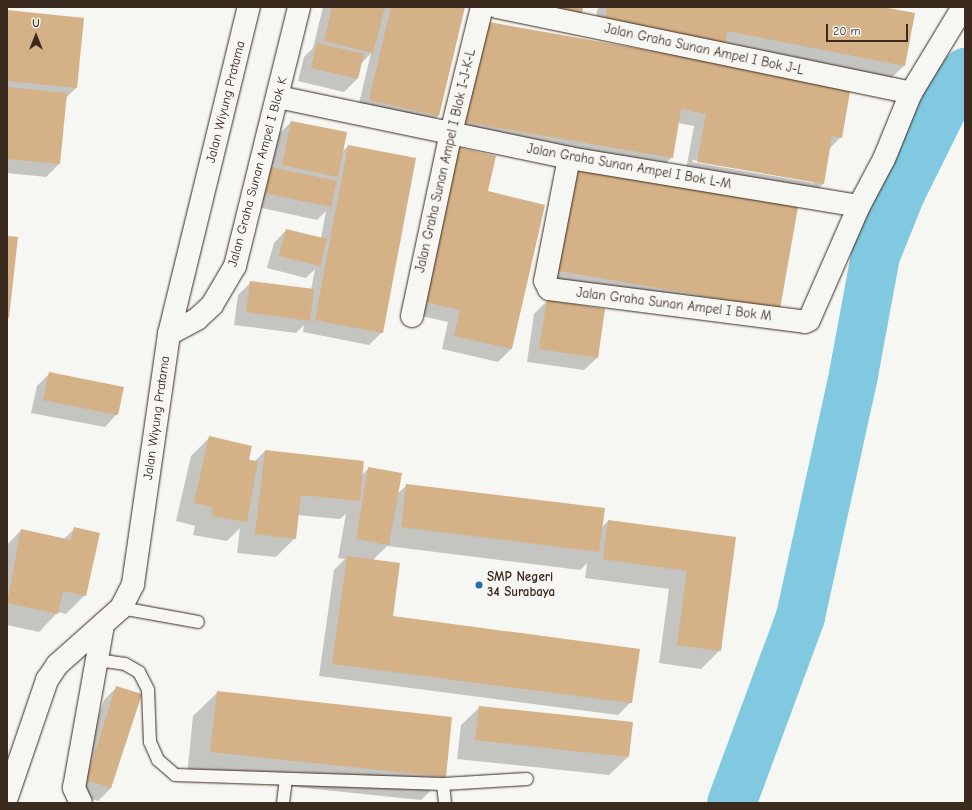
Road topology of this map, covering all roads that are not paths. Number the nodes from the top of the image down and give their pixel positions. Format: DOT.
graph roads {
  1 [pos="249,7"];
  2 [pos="299,7"];
  3 [pos="482,7"];
  4 [pos="497,7"];
  5 [pos="963,7"];
  6 [pos="912,93"];
  7 [pos="278,97"];
  8 [pos="451,132"];
  9 [pos="570,158"];
  10 [pos="859,206"];
  11 [pos="412,316"];
  12 [pos="169,334"];
  13 [pos="122,608"];
  14 [pos="198,622"];
  15 [pos="103,625"];
  16 [pos="97,660"];
  17 [pos="286,779"];
  18 [pos="527,779"];
  19 [pos="444,784"];
  20 [pos="7,796"];
  21 [pos="80,803"];
  22 [pos="283,803"];
  23 [pos="445,803"];
  1 -- 12 [label="street, Jalan Wiyung Pratama"];
  2 -- 7 [label="street, Jalan Graha Sunan Ampel I Blok K"];
  3 -- 8 [label="street, Jalan Graha Sunan Ampel I Blok I-J-K-L"];
  4 -- 6 [label="street, Jalan Graha Sunan Ampel I Bok J-L"];
  5 -- 6 [label="street"];
  6 -- 10 [label="street"];
  7 -- 8 [label="street, Jalan Graha Sunan Ampel I Bok L-M"];
  7 -- 12 [label="street, Jalan Graha Sunan Ampel I Blok K"];
  8 -- 9 [label="street, Jalan Graha Sunan Ampel I Bok L-M"];
  8 -- 11 [label="street, Jalan Graha Sunan Ampel I Blok I-J-K-L"];
  9 -- 10 [label="street, Jalan Graha Sunan Ampel I Bok L-M"];
  9 -- 10 [label="street, Jalan Graha Sunan Ampel I Bok M"];
  12 -- 13 [label="street, Jalan Wiyung Pratama"];
  13 -- 14 [label="lane"];
  13 -- 15 [label="street, Jalan Wiyung Pratama"];
  15 -- 16 [label="street"];
  15 -- 20 [label="street, Jalan Wiyung Pratama"];
  16 -- 17 [label="lane"];
  16 -- 21 [label="street"];
  17 -- 19 [label="lane"];
  17 -- 22 [label="lane"];
  18 -- 19 [label="lane"];
  19 -- 23 [label="lane"];
}
